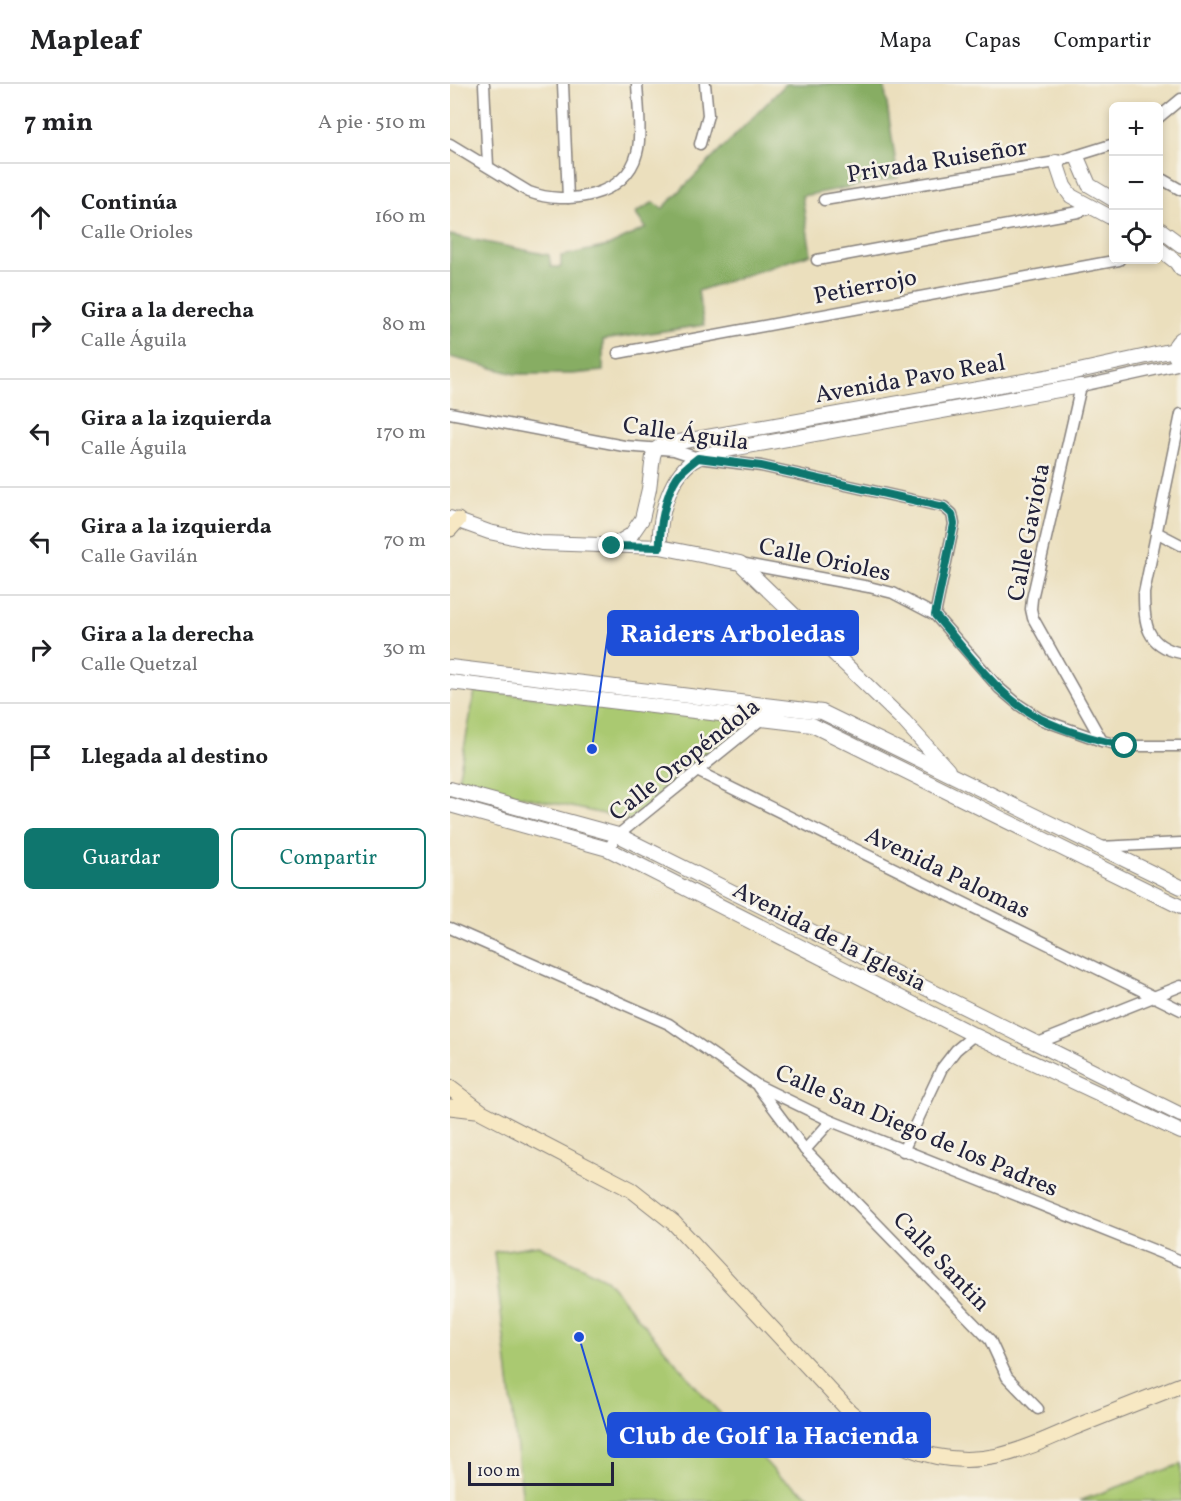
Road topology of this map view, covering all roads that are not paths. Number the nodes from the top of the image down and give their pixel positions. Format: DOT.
graph roads {
  1 [pos="484,84"];
  2 [pos="563,84"];
  3 [pos="637,84"];
  4 [pos="705,84"];
  5 [pos="1179,106"];
  6 [pos="1163,115"];
  7 [pos="450,144"];
  8 [pos="700,144"];
  9 [pos="1109,148"];
  10 [pos="1077,157"];
  11 [pos="1056,162"];
  12 [pos="488,166"];
  13 [pos="1163,180"];
  14 [pos="1181,190"];
  15 [pos="568,198"];
  16 [pos="1109,198"];
  17 [pos="824,200"];
  18 [pos="1093,207"];
  19 [pos="1109,217"];
  20 [pos="1163,232"];
  21 [pos="1181,245"];
  22 [pos="1163,252"];
  23 [pos="817,260"];
  24 [pos="1109,262"];
  25 [pos="1181,269"];
  26 [pos="618,353"];
  27 [pos="1179,354"];
  28 [pos="1081,386"];
  29 [pos="450,413"];
  30 [pos="1181,414"];
  31 [pos="655,450"];
  32 [pos="698,458"];
  33 [pos="453,522"];
  34 [pos="1156,532"];
  35 [pos="1181,545"];
  36 [pos="612,546"];
  37 [pos="660,547"];
  38 [pos="740,563"];
  39 [pos="935,615"];
  40 [pos="1181,652"];
  41 [pos="450,667"];
  42 [pos="450,681"];
  43 [pos="789,708"];
  44 [pos="819,712"];
  45 [pos="763,718"];
  46 [pos="904,721"];
  47 [pos="809,724"];
  48 [pos="1102,741"];
  49 [pos="889,745"];
  50 [pos="1181,746"];
  51 [pos="697,771"];
  52 [pos="951,774"];
  53 [pos="450,789"];
  54 [pos="943,790"];
  55 [pos="450,805"];
  56 [pos="618,835"];
  57 [pos="1181,843"];
  58 [pos="1100,847"];
  59 [pos="608,849"];
  60 [pos="646,850"];
  61 [pos="631,861"];
  62 [pos="1181,887"];
  63 [pos="1181,907"];
  64 [pos="450,928"];
  65 [pos="1181,986"];
  66 [pos="1153,996"];
  67 [pos="1181,1010"];
  68 [pos="974,1035"];
  69 [pos="1038,1043"];
  70 [pos="757,1085"];
  71 [pos="450,1088"];
  72 [pos="450,1107"];
  73 [pos="482,1112"];
  74 [pos="1181,1115"];
  75 [pos="831,1121"];
  76 [pos="1181,1132"];
  77 [pos="805,1150"];
  78 [pos="903,1151"];
  79 [pos="1181,1261"];
  80 [pos="1181,1385"];
  81 [pos="1038,1409"];
  1 -- 12 [label="street"];
  2 -- 15 [label="street"];
  3 -- 15 [label="street"];
  4 -- 8 [label="street"];
  5 -- 6 [label="street"];
  7 -- 12 [label="street"];
  9 -- 10 [label="street, Privada Ruiseñor"];
  10 -- 11 [label="street, Privada Ruiseñor"];
  10 -- 16 [label="street"];
  11 -- 17 [label="street, Privada Ruiseñor"];
  11 -- 18 [label="street"];
  12 -- 15 [label="street"];
  13 -- 14 [label="street"];
  18 -- 19 [label="street"];
  18 -- 23 [label="street"];
  20 -- 21 [label="street"];
  22 -- 25 [label="street"];
  24 -- 26 [label="street, Petierrojo"];
  27 -- 28 [label="street, Avenida Pavo Real"];
  27 -- 31 [label="street, Avenida Pavo Real"];
  28 -- 32 [label="street, Avenida Pavo Real"];
  28 -- 48 [label="street, Calle Gaviota"];
  29 -- 31 [label="street, Calle Águila"];
  30 -- 34 [label="street"];
  31 -- 32 [label="street, Calle Águila"];
  31 -- 36 [label="street"];
  32 -- 37 [label="street"];
  32 -- 39 [label="street, Calle Águila"];
  33 -- 36 [label="street"];
  34 -- 35 [label="street"];
  34 -- 40 [label="street"];
  36 -- 37 [label="street"];
  37 -- 38 [label="street"];
  38 -- 39 [label="street, Calle Orioles"];
  38 -- 46 [label="street"];
  39 -- 48 [label="street, Calle Orioles"];
  41 -- 43 [label="street"];
  42 -- 45 [label="street"];
  43 -- 44 [label="street"];
  43 -- 45 [label="street, Calle Oropéndola"];
  44 -- 47 [label="street"];
  44 -- 49 [label="street"];
  45 -- 47 [label="street"];
  45 -- 51 [label="street, Calle Oropéndola"];
  46 -- 49 [label="street"];
  46 -- 52 [label="street"];
  47 -- 54 [label="street"];
  48 -- 50 [label="street, Calle Orioles"];
  49 -- 52 [label="street"];
  51 -- 56 [label="street, Calle Oropéndola"];
  51 -- 66 [label="street, Avenida Palomas"];
  52 -- 54 [label="street"];
  52 -- 58 [label="street"];
  53 -- 56 [label="street, Avenida de la Iglesia"];
  54 -- 63 [label="street"];
  55 -- 59 [label="street, Avenida de la Iglesia"];
  56 -- 59 [label="street, Calle Oropéndola"];
  56 -- 60 [label="street, Avenida de la Iglesia"];
  57 -- 58 [label="street"];
  58 -- 62 [label="street"];
  59 -- 61 [label="street, Avenida de la Iglesia"];
  60 -- 61 [label="street"];
  60 -- 69 [label="street, Avenida de la Iglesia"];
  61 -- 68 [label="street, Avenida de la Iglesia"];
  64 -- 70 [label="street, Calle San Diego de los Padres"];
  65 -- 66 [label="street"];
  66 -- 67 [label="street, Avenida Palomas"];
  66 -- 69 [label="street"];
  68 -- 76 [label="street, Avenida de la Iglesia"];
  68 -- 78 [label="street"];
  69 -- 74 [label="street, Avenida de la Iglesia"];
  70 -- 75 [label="street, Calle San Diego de los Padres"];
  70 -- 77 [label="street, Calle Santin"];
  71 -- 73 [label="main road"];
  72 -- 73 [label="main road"];
  73 -- 80 [label="main road"];
  75 -- 77 [label="street"];
  75 -- 78 [label="street, Calle San Diego de los Padres"];
  77 -- 81 [label="street, Calle Santin"];
  78 -- 79 [label="street, Calle San Diego de los Padres"];
}
